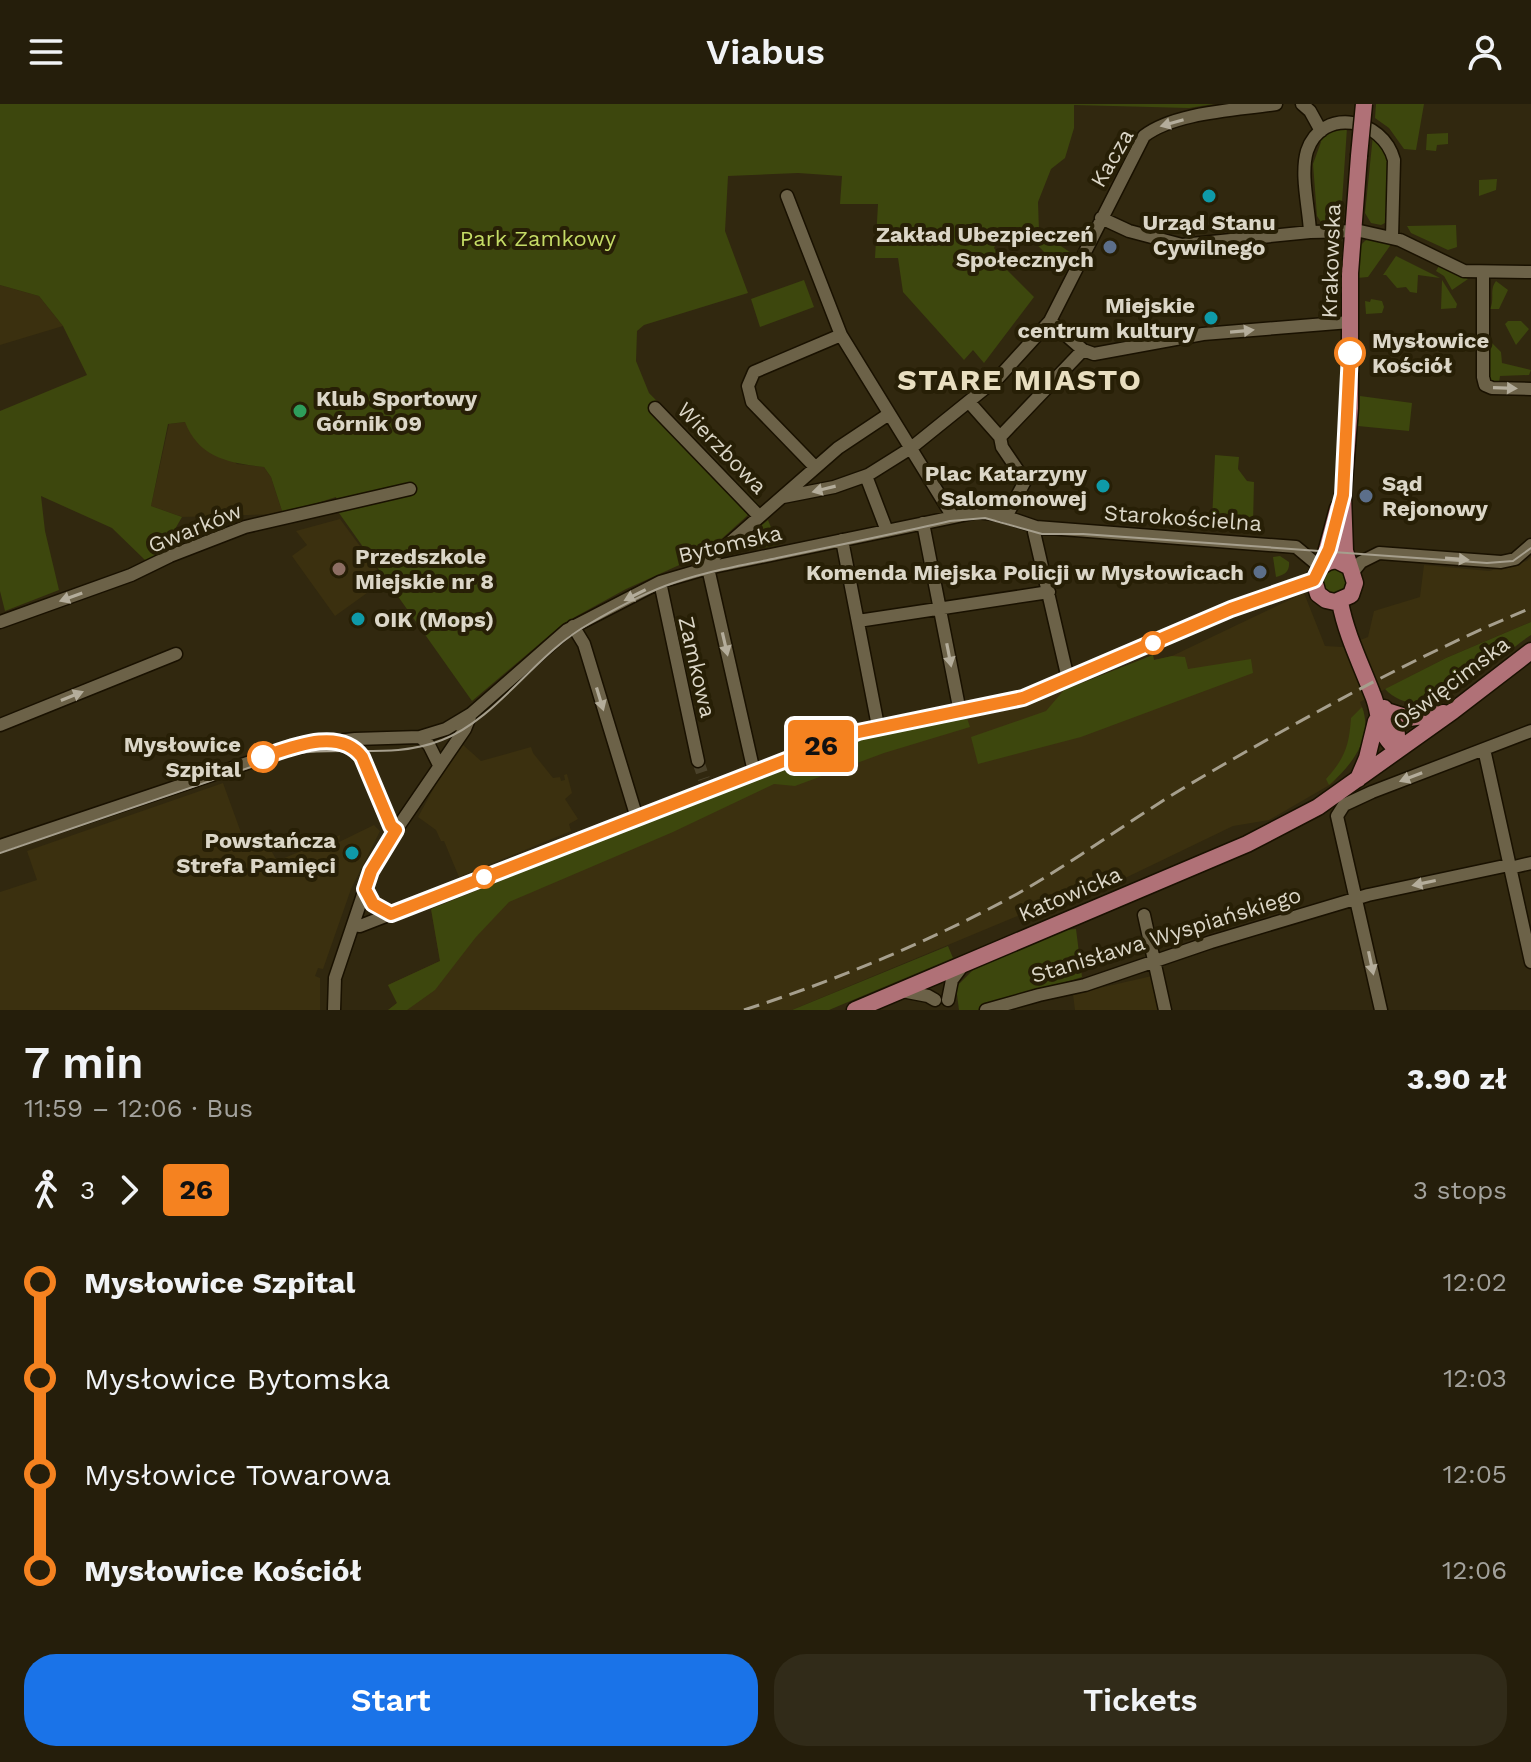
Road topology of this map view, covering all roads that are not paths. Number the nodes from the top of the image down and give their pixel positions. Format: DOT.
graph roads {
  1 [pos="1276,104"];
  2 [pos="1302,104"];
  3 [pos="1364,104"];
  4 [pos="1321,131"];
  5 [pos="787,196"];
  6 [pos="1101,218"];
  7 [pos="1353,231"];
  8 [pos="1310,232"];
  9 [pos="1392,237"];
  10 [pos="1483,272"];
  11 [pos="1531,272"];
  12 [pos="1050,321"];
  13 [pos="1350,322"];
  14 [pos="841,335"];
  15 [pos="1083,350"];
  16 [pos="1531,389"];
  17 [pos="969,402"];
  18 [pos="655,408"];
  19 [pos="889,414"];
  20 [pos="1000,437"];
  21 [pos="911,448"];
  22 [pos="815,467"];
  23 [pos="866,476"];
  24 [pos="410,489"];
  25 [pos="1343,495"];
  26 [pos="783,497"];
  27 [pos="759,516"];
  28 [pos="953,517"];
  29 [pos="1006,517"];
  30 [pos="923,523"];
  31 [pos="1036,527"];
  32 [pos="887,531"];
  33 [pos="842,540"];
  34 [pos="1531,545"];
  35 [pos="708,568"];
  36 [pos="1352,569"];
  37 [pos="1319,570"];
  38 [pos="660,582"];
  39 [pos="1049,592"];
  40 [pos="1340,602"];
  41 [pos="940,610"];
  42 [pos="858,621"];
  43 [pos="0,622"];
  44 [pos="573,626"];
  45 [pos="1531,651"];
  46 [pos="176,654"];
  47 [pos="1068,679"];
  48 [pos="1453,711"];
  49 [pos="960,712"];
  50 [pos="471,714"];
  51 [pos="1382,715"];
  52 [pos="0,725"];
  53 [pos="878,726"];
  54 [pos="1531,731"];
  55 [pos="373,737"];
  56 [pos="420,737"];
  57 [pos="344,741"];
  58 [pos="1484,749"];
  59 [pos="1397,750"];
  60 [pos="362,757"];
  61 [pos="698,761"];
  62 [pos="439,765"];
  63 [pos="754,772"];
  64 [pos="1357,780"];
  65 [pos="1337,816"];
  66 [pos="1302,817"];
  67 [pos="637,818"];
  68 [pos="396,830"];
  69 [pos="0,846"];
  70 [pos="1531,863"];
  71 [pos="1509,865"];
  72 [pos="365,889"];
  73 [pos="1357,899"];
  74 [pos="391,914"];
  75 [pos="1144,915"];
  76 [pos="353,925"];
  77 [pos="1155,961"];
  78 [pos="1531,962"];
  79 [pos="964,964"];
  80 [pos="936,976"];
  81 [pos="902,991"];
  82 [pos="943,1005"];
  83 [pos="986,1009"];
  84 [pos="334,1010"];
  85 [pos="855,1010"];
  86 [pos="1165,1010"];
  87 [pos="1381,1010"];
  1 -- 6 [label="street, Kacza, one-way"];
  2 -- 4 [label="street"];
  3 -- 7 [label="main road, Krakowska, bridge"];
  4 -- 8 [label="street"];
  4 -- 9 [label="street"];
  5 -- 14 [label="street"];
  6 -- 8 [label="street"];
  6 -- 12 [label="street, Kacza"];
  7 -- 8 [label="street"];
  7 -- 9 [label="street"];
  7 -- 13 [label="main road, Krakowska"];
  9 -- 10 [label="street"];
  10 -- 11 [label="street"];
  10 -- 16 [label="street, one-way"];
  12 -- 15 [label="street"];
  12 -- 17 [label="street, Kacza"];
  15 -- 13 [label="street, one-way"];
  13 -- 25 [label="main road, Krakowska"];
  14 -- 19 [label="street"];
  14 -- 22 [label="street"];
  15 -- 20 [label="street"];
  17 -- 20 [label="street"];
  17 -- 21 [label="street, Kacza"];
  18 -- 27 [label="street, Wierzbowa"];
  19 -- 21 [label="street"];
  19 -- 22 [label="street"];
  20 -- 29 [label="street"];
  21 -- 23 [label="street, Kacza"];
  21 -- 28 [label="street"];
  22 -- 26 [label="street"];
  23 -- 26 [label="street, Kacza, one-way"];
  23 -- 32 [label="street"];
  24 -- 43 [label="street, Gwarków, one-way"];
  25 -- 36 [label="main road, Krakowska"];
  25 -- 37 [label="main road, Krakowska"];
  26 -- 27 [label="street"];
  27 -- 35 [label="street"];
  28 -- 29 [label="street, Bytomska"];
  28 -- 30 [label="street, Bytomska"];
  29 -- 31 [label="street, Bytomska"];
  30 -- 32 [label="street, Bytomska"];
  30 -- 41 [label="street"];
  31 -- 37 [label="street, Starokościelna"];
  31 -- 39 [label="street"];
  32 -- 33 [label="street, Bytomska"];
  33 -- 35 [label="street, Bytomska"];
  33 -- 42 [label="street"];
  36 -- 34 [label="street, one-way"];
  35 -- 38 [label="street, Bytomska"];
  35 -- 63 [label="street, one-way"];
  36 -- 37 [label="main road"];
  36 -- 40 [label="main road"];
  37 -- 40 [label="main road"];
  37 -- 47 [label="street"];
  38 -- 44 [label="street, Bytomska, one-way"];
  38 -- 61 [label="street, Zamkowa"];
  39 -- 41 [label="street"];
  39 -- 47 [label="street"];
  40 -- 51 [label="main road"];
  41 -- 42 [label="street"];
  41 -- 49 [label="street, one-way"];
  42 -- 53 [label="street"];
  44 -- 50 [label="street, Bytomska"];
  44 -- 67 [label="street, one-way"];
  45 -- 48 [label="main road, Oświęcimska"];
  52 -- 46 [label="street, one-way"];
  47 -- 49 [label="street"];
  48 -- 51 [label="main road"];
  48 -- 59 [label="main road, Oświęcimska"];
  49 -- 53 [label="street"];
  50 -- 56 [label="street, Bytomska"];
  50 -- 62 [label="street, Bytomska"];
  51 -- 59 [label="main road"];
  51 -- 64 [label="main road"];
  53 -- 63 [label="street"];
  54 -- 58 [label="street"];
  55 -- 56 [label="street"];
  55 -- 57 [label="street"];
  55 -- 60 [label="street"];
  56 -- 62 [label="street"];
  57 -- 60 [label="street"];
  57 -- 69 [label="street"];
  58 -- 65 [label="street, one-way"];
  58 -- 71 [label="street"];
  59 -- 64 [label="main road, Katowicka"];
  60 -- 68 [label="street"];
  62 -- 68 [label="street, Bytomska"];
  63 -- 67 [label="street"];
  64 -- 66 [label="main road, Katowicka"];
  65 -- 66 [label="street, Katowicka"];
  65 -- 73 [label="street"];
  66 -- 79 [label="main road, Katowicka"];
  67 -- 74 [label="street"];
  68 -- 72 [label="street, Bytomska"];
  70 -- 71 [label="street, Stanisława Wyspiańskiego"];
  71 -- 73 [label="street, Stanisława Wyspiańskiego, one-way"];
  71 -- 78 [label="street"];
  72 -- 74 [label="street"];
  72 -- 76 [label="street, Bytomska"];
  73 -- 77 [label="street, Stanisława Wyspiańskiego"];
  73 -- 87 [label="street, one-way"];
  74 -- 76 [label="street"];
  75 -- 77 [label="street"];
  76 -- 84 [label="street, Bytomska"];
  77 -- 83 [label="street, Stanisława Wyspiańskiego"];
  77 -- 86 [label="street"];
  79 -- 80 [label="main road, Katowicka"];
  79 -- 82 [label="street"];
  80 -- 81 [label="main road, Katowicka"];
  80 -- 82 [label="street"];
  81 -- 82 [label="street"];
  81 -- 85 [label="main road, Katowicka"];
}
